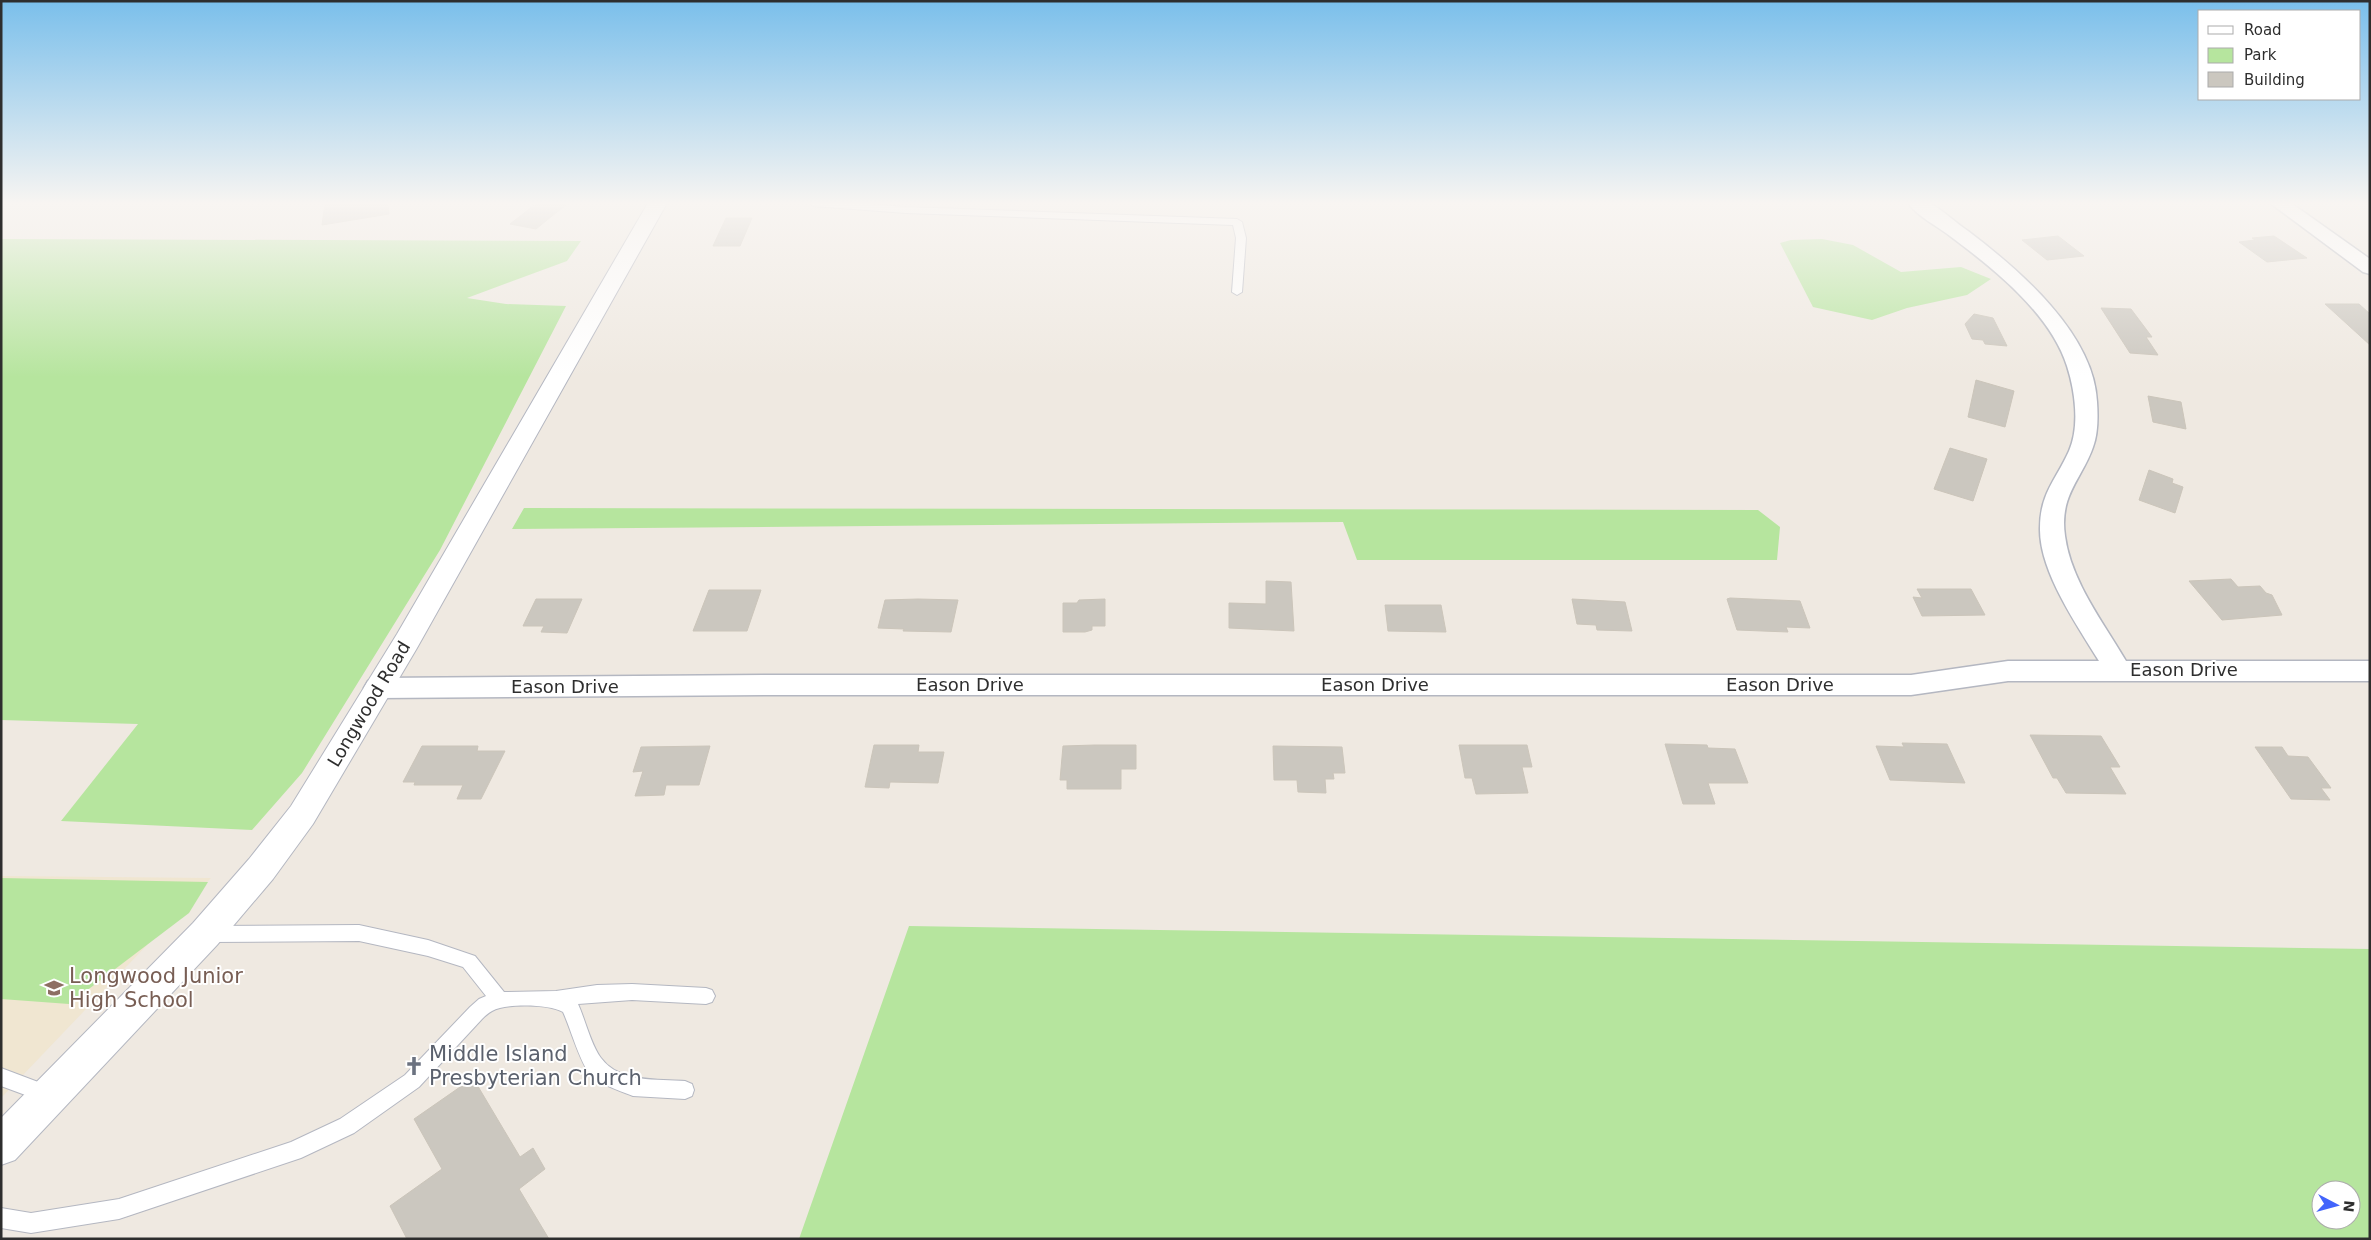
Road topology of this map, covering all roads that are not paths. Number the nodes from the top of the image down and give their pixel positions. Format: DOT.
graph roads {
  1 [pos="625,261"];
  2 [pos="1239,261"];
  3 [pos="1995,261"];
  4 [pos="1237,292"];
  5 [pos="2118,670"];
  6 [pos="2370,671"];
  7 [pos="378,688"];
  8 [pos="205,934"];
  9 [pos="706,996"];
  10 [pos="556,999"];
  11 [pos="500,1000"];
  12 [pos="1,1077"];
  13 [pos="684,1090"];
  14 [pos="50,1095"];
  15 [pos="1,1146"];
  16 [pos="1,1218"];
  1 -- 7 [label="main road, Longwood Road"];
  2 -- 4 [label="lane"];
  3 -- 5 [label="street"];
  5 -- 6 [label="street, Eason Drive"];
  5 -- 7 [label="street, Eason Drive"];
  7 -- 8 [label="main road, Longwood Road"];
  8 -- 11 [label="lane"];
  8 -- 14 [label="main road, Longwood Road"];
  9 -- 10 [label="lane"];
  10 -- 11 [label="lane"];
  10 -- 13 [label="lane"];
  11 -- 16 [label="lane"];
  12 -- 14 [label="lane"];
  14 -- 15 [label="main road, Longwood Road"];
}
